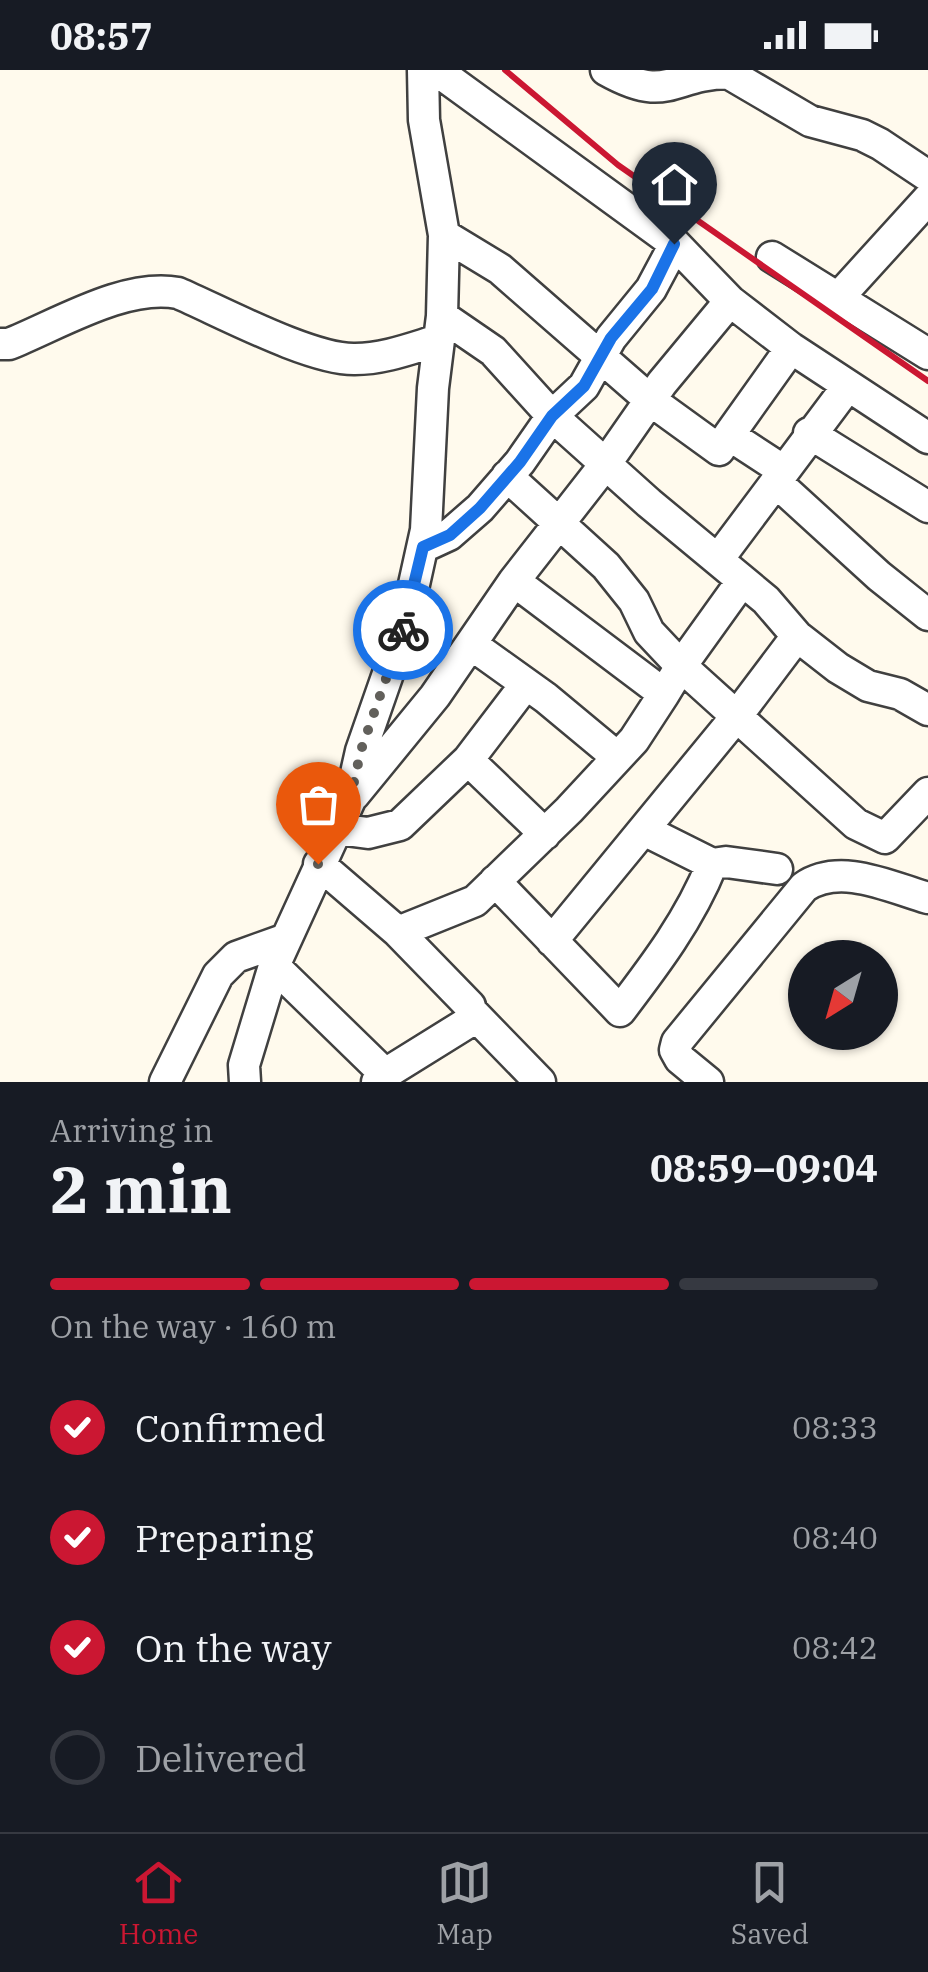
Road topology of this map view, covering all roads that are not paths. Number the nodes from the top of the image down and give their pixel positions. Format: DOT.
graph roads {
  1 [pos="423,70"];
  2 [pos="436,70"];
  3 [pos="606,70"];
  4 [pos="730,71"];
  5 [pos="928,176"];
  6 [pos="928,199"];
  7 [pos="444,236"];
  8 [pos="674,244"];
  9 [pos="772,256"];
  10 [pos="838,298"];
  11 [pos="730,301"];
  12 [pos="928,319"];
  13 [pos="441,328"];
  14 [pos="0,344"];
  15 [pos="915,346"];
  16 [pos="791,348"];
  17 [pos="600,354"];
  18 [pos="846,386"];
  19 [pos="650,400"];
  20 [pos="552,416"];
  21 [pos="809,433"];
  22 [pos="729,435"];
  23 [pos="928,438"];
  24 [pos="607,462"];
  25 [pos="508,476"];
  26 [pos="780,476"];
  27 [pos="928,507"];
  28 [pos="558,521"];
  29 [pos="423,547"];
  30 [pos="718,558"];
  31 [pos="514,582"];
  32 [pos="742,582"];
  33 [pos="928,615"];
  34 [pos="797,636"];
  35 [pos="472,645"];
  36 [pos="680,666"];
  37 [pos="526,684"];
  38 [pos="664,694"];
  39 [pos="928,710"];
  40 [pos="736,716"];
  41 [pos="617,756"];
  42 [pos="468,760"];
  43 [pos="928,793"];
  44 [pos="344,814"];
  45 [pos="644,830"];
  46 [pos="545,834"];
  47 [pos="318,864"];
  48 [pos="712,864"];
  49 [pos="776,870"];
  50 [pos="495,881"];
  51 [pos="928,898"];
  52 [pos="398,932"];
  53 [pos="552,941"];
  54 [pos="280,952"];
  55 [pos="473,1013"];
  56 [pos="381,1078"];
  57 [pos="165,1082"];
  58 [pos="245,1082"];
  59 [pos="540,1082"];
  60 [pos="708,1082"];
  1 -- 7 [label="street"];
  2 -- 8 [label="street"];
  3 -- 4 [label="street"];
  4 -- 5 [label="street"];
  6 -- 10 [label="street"];
  7 -- 13 [label="street"];
  7 -- 17 [label="street"];
  8 -- 11 [label="street"];
  8 -- 17 [label="street"];
  9 -- 10 [label="street"];
  10 -- 15 [label="street"];
  11 -- 16 [label="street"];
  11 -- 19 [label="street"];
  12 -- 15 [label="street"];
  13 -- 14 [label="street"];
  13 -- 20 [label="street"];
  13 -- 29 [label="street"];
  16 -- 18 [label="street"];
  16 -- 22 [label="street"];
  17 -- 19 [label="street"];
  17 -- 20 [label="street"];
  18 -- 21 [label="street"];
  18 -- 23 [label="street"];
  19 -- 22 [label="street"];
  19 -- 24 [label="street"];
  20 -- 24 [label="street"];
  20 -- 25 [label="street"];
  21 -- 26 [label="street"];
  21 -- 27 [label="street"];
  22 -- 26 [label="street"];
  24 -- 28 [label="street"];
  24 -- 30 [label="street"];
  25 -- 28 [label="street"];
  25 -- 29 [label="street"];
  26 -- 30 [label="street"];
  26 -- 33 [label="street"];
  28 -- 31 [label="street"];
  28 -- 36 [label="street"];
  29 -- 44 [label="street"];
  30 -- 32 [label="street"];
  31 -- 35 [label="street"];
  31 -- 38 [label="street"];
  32 -- 34 [label="street"];
  32 -- 36 [label="street"];
  34 -- 39 [label="street"];
  34 -- 40 [label="street"];
  35 -- 37 [label="street"];
  35 -- 44 [label="street"];
  36 -- 38 [label="street"];
  36 -- 40 [label="street"];
  37 -- 41 [label="street"];
  37 -- 42 [label="street"];
  38 -- 41 [label="street"];
  40 -- 43 [label="street"];
  40 -- 45 [label="street"];
  41 -- 46 [label="street"];
  42 -- 44 [label="street"];
  42 -- 46 [label="street"];
  44 -- 47 [label="street"];
  45 -- 48 [label="street"];
  45 -- 53 [label="street"];
  46 -- 50 [label="street"];
  47 -- 52 [label="street"];
  47 -- 54 [label="street"];
  48 -- 49 [label="street"];
  48 -- 53 [label="street"];
  50 -- 52 [label="street"];
  50 -- 53 [label="street"];
  51 -- 60 [label="street"];
  52 -- 55 [label="street"];
  54 -- 56 [label="street"];
  54 -- 57 [label="street"];
  54 -- 58 [label="street"];
  55 -- 56 [label="street"];
  55 -- 59 [label="street"];
}
